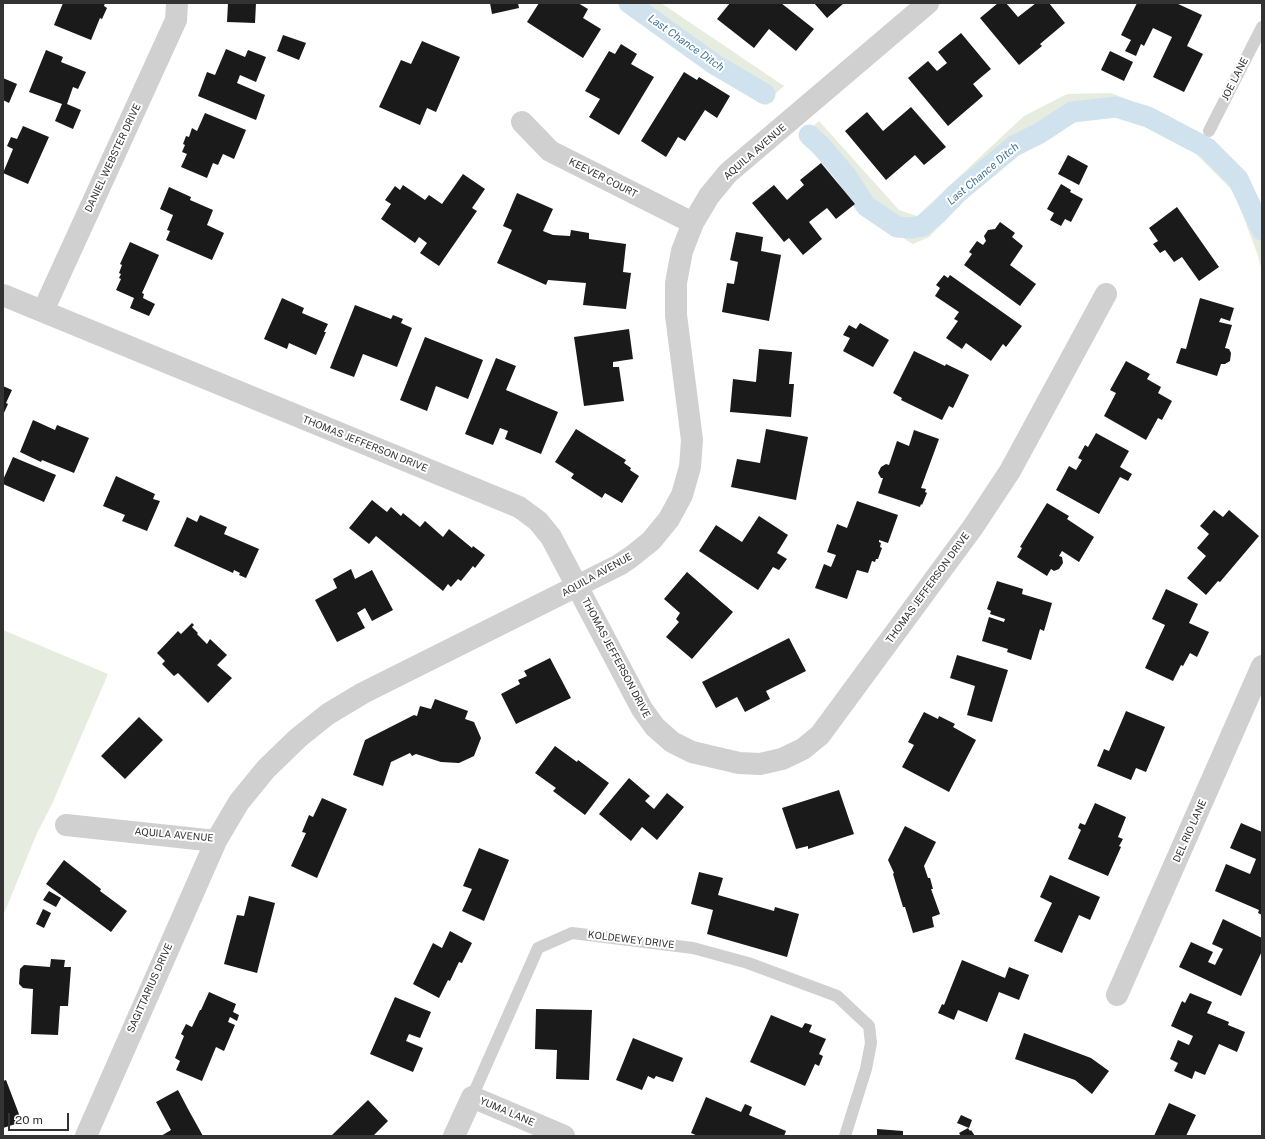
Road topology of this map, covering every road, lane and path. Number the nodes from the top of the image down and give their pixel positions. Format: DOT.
graph roads {
  1 [pos="177,3"];
  2 [pos="928,3"];
  3 [pos="1262,27"];
  4 [pos="522,122"];
  5 [pos="1209,131"];
  6 [pos="693,223"];
  7 [pos="1106,294"];
  8 [pos="3,295"];
  9 [pos="43,311"];
  10 [pos="577,586"];
  11 [pos="1262,666"];
  12 [pos="66,825"];
  13 [pos="216,841"];
  14 [pos="1117,995"];
  15 [pos="472,1097"];
  16 [pos="86,1136"];
  17 [pos="454,1136"];
  18 [pos="564,1136"];
  19 [pos="845,1136"];
  1 -- 9 [label="street, DANIEL WEBSTER DRIVE"];
  2 -- 6 [label="street, AQUILA AVENUE"];
  3 -- 5 [label="lane, JOE LANE"];
  4 -- 6 [label="street, KEEVER COURT"];
  6 -- 10 [label="street, AQUILA AVENUE"];
  7 -- 10 [label="street, THOMAS JEFFERSON DRIVE"];
  8 -- 9 [label="street, THOMAS JEFFERSON DRIVE"];
  9 -- 10 [label="street, THOMAS JEFFERSON DRIVE"];
  10 -- 13 [label="street, AQUILA AVENUE"];
  11 -- 14 [label="street, DEL RIO LANE"];
  12 -- 13 [label="street, AQUILA AVENUE"];
  13 -- 16 [label="street, SAGITTARIUS DRIVE"];
  15 -- 17 [label="street, KOLDEWEY DRIVE"];
  15 -- 18 [label="street, YUMA LANE"];
  15 -- 19 [label="lane, KOLDEWEY DRIVE"];
}
